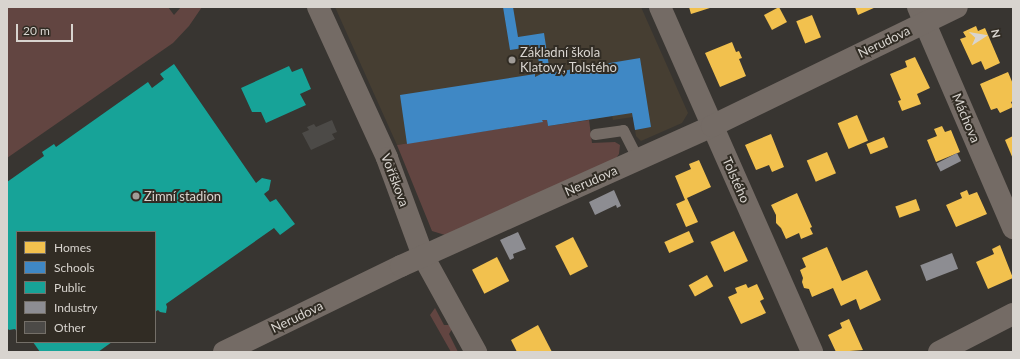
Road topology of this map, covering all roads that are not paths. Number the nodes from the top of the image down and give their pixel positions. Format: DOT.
graph roads {
  1 [pos="318,7"];
  2 [pos="660,7"];
  3 [pos="957,7"];
  4 [pos="922,15"];
  5 [pos="712,126"];
  6 [pos="595,134"];
  7 [pos="638,160"];
  8 [pos="1013,228"];
  9 [pos="423,256"];
  10 [pos="1013,314"];
  11 [pos="224,352"];
  12 [pos="476,352"];
  13 [pos="812,352"];
  14 [pos="939,352"];
  1 -- 9 [label="street, Voříškova"];
  2 -- 5 [label="street, Tolstého"];
  3 -- 4 [label="street, Nerudova"];
  4 -- 5 [label="street, Nerudova"];
  4 -- 8 [label="street, Máchova"];
  5 -- 7 [label="street, Nerudova"];
  5 -- 13 [label="street, Tolstého"];
  6 -- 7 [label="lane"];
  7 -- 9 [label="street, Nerudova"];
  9 -- 11 [label="street, Nerudova"];
  9 -- 12 [label="street, Voříškova"];
  10 -- 14 [label="street"];
}
